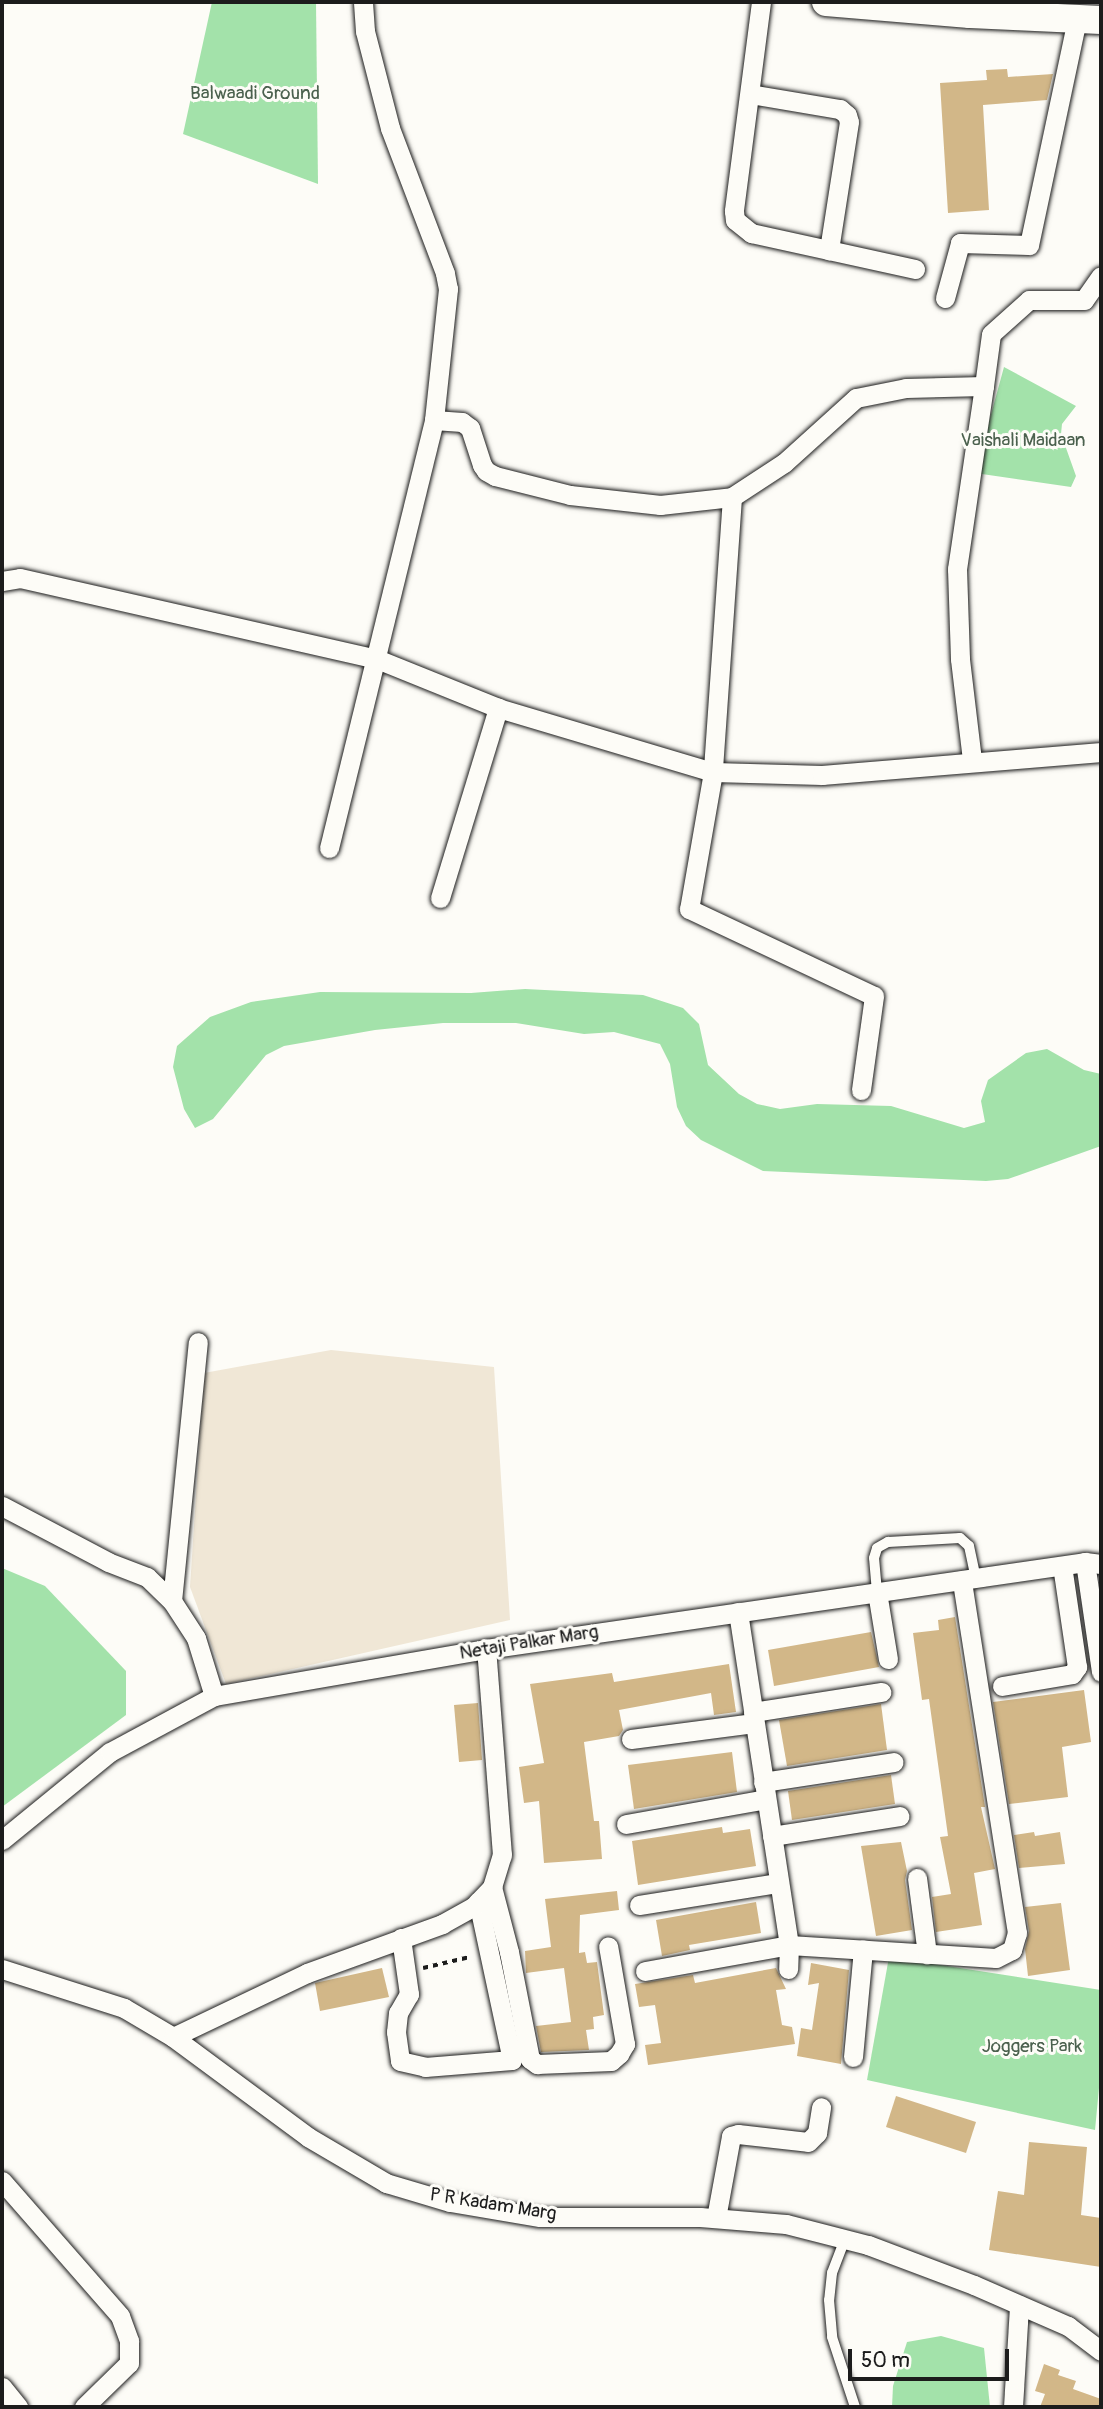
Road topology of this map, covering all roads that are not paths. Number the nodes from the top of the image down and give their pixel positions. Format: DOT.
graph roads {
  1 [pos="363,2"];
  2 [pos="761,2"];
  3 [pos="826,2"];
  4 [pos="860,3"];
  5 [pos="970,8"];
  6 [pos="1091,15"];
  7 [pos="750,93"];
  8 [pos="829,250"];
  9 [pos="915,268"];
  10 [pos="1101,276"];
  11 [pos="945,298"];
  12 [pos="984,386"];
  13 [pos="434,420"];
  14 [pos="732,497"];
  15 [pos="2,581"];
  16 [pos="377,659"];
  17 [pos="499,708"];
  18 [pos="1101,752"];
  19 [pos="972,760"];
  20 [pos="713,772"];
  21 [pos="329,848"];
  22 [pos="440,898"];
  23 [pos="861,1090"];
  24 [pos="198,1342"];
  25 [pos="2,1506"];
  26 [pos="1093,1563"];
  27 [pos="1062,1566"];
  28 [pos="969,1579"];
  29 [pos="877,1592"];
  30 [pos="172,1601"];
  31 [pos="738,1612"];
  32 [pos="486,1649"];
  33 [pos="888,1659"];
  34 [pos="1101,1672"];
  35 [pos="1002,1686"];
  36 [pos="881,1692"];
  37 [pos="214,1696"];
  38 [pos="753,1717"];
  39 [pos="631,1739"];
  40 [pos="893,1762"];
  41 [pos="765,1791"];
  42 [pos="899,1816"];
  43 [pos="626,1824"];
  44 [pos="772,1836"];
  45 [pos="2,1840"];
  46 [pos="917,1878"];
  47 [pos="778,1883"];
  48 [pos="492,1887"];
  49 [pos="478,1902"];
  50 [pos="639,1905"];
  51 [pos="401,1938"];
  52 [pos="789,1945"];
  53 [pos="608,1946"];
  54 [pos="863,1949"];
  55 [pos="927,1954"];
  56 [pos="2,1969"];
  57 [pos="788,1969"];
  58 [pos="645,1971"];
  59 [pos="173,2036"];
  60 [pos="853,2057"];
  61 [pos="821,2107"];
  62 [pos="2,2181"];
  63 [pos="716,2218"];
  64 [pos="845,2239"];
  65 [pos="1019,2305"];
  66 [pos="1101,2351"];
  67 [pos="2,2387"];
  68 [pos="18,2407"];
  69 [pos="84,2407"];
  70 [pos="855,2407"];
  71 [pos="1013,2407"];
  1 -- 13 [label="street"];
  2 -- 7 [label="street"];
  3 -- 4 [label="street"];
  4 -- 5 [label="street"];
  5 -- 6 [label="street"];
  6 -- 11 [label="street"];
  7 -- 8 [label="street"];
  7 -- 8 [label="street"];
  8 -- 9 [label="street"];
  10 -- 12 [label="street"];
  12 -- 14 [label="street"];
  12 -- 19 [label="street"];
  13 -- 14 [label="street"];
  13 -- 16 [label="street"];
  14 -- 20 [label="street"];
  15 -- 16 [label="street"];
  16 -- 17 [label="street"];
  16 -- 21 [label="street"];
  17 -- 20 [label="street"];
  17 -- 22 [label="street"];
  18 -- 19 [label="street"];
  19 -- 20 [label="street"];
  20 -- 23 [label="street"];
  24 -- 30 [label="street"];
  25 -- 30 [label="street"];
  26 -- 27 [label="street, Netaji Palkar Marg"];
  26 -- 34 [label="street"];
  27 -- 28 [label="street, Netaji Palkar Marg"];
  27 -- 35 [label="street"];
  28 -- 29 [label="street, Netaji Palkar Marg"];
  28 -- 29 [label="lane"];
  28 -- 55 [label="street"];
  29 -- 31 [label="street, Netaji Palkar Marg"];
  29 -- 33 [label="street"];
  30 -- 37 [label="street"];
  31 -- 32 [label="street, Netaji Palkar Marg"];
  31 -- 38 [label="street"];
  32 -- 37 [label="street, Netaji Palkar Marg"];
  32 -- 48 [label="street"];
  36 -- 38 [label="street"];
  37 -- 45 [label="street, Netaji Palkar Marg"];
  38 -- 39 [label="street"];
  38 -- 41 [label="street"];
  40 -- 41 [label="street"];
  41 -- 43 [label="street"];
  41 -- 44 [label="street"];
  42 -- 44 [label="street"];
  44 -- 47 [label="street"];
  46 -- 55 [label="street"];
  47 -- 50 [label="street"];
  47 -- 52 [label="street"];
  48 -- 49 [label="street"];
  48 -- 53 [label="street"];
  49 -- 51 [label="street"];
  49 -- 51 [label="street"];
  51 -- 59 [label="street"];
  52 -- 54 [label="street"];
  52 -- 57 [label="street"];
  52 -- 58 [label="street"];
  54 -- 55 [label="street"];
  54 -- 60 [label="street"];
  56 -- 59 [label="street, P R Kadam Marg"];
  59 -- 63 [label="street, P R Kadam Marg"];
  61 -- 63 [label="street"];
  62 -- 69 [label="street"];
  63 -- 64 [label="street, P R Kadam Marg"];
  64 -- 65 [label="street, P R Kadam Marg"];
  64 -- 70 [label="lane"];
  65 -- 66 [label="street, P R Kadam Marg"];
  65 -- 71 [label="street"];
  67 -- 68 [label="street"];
}
